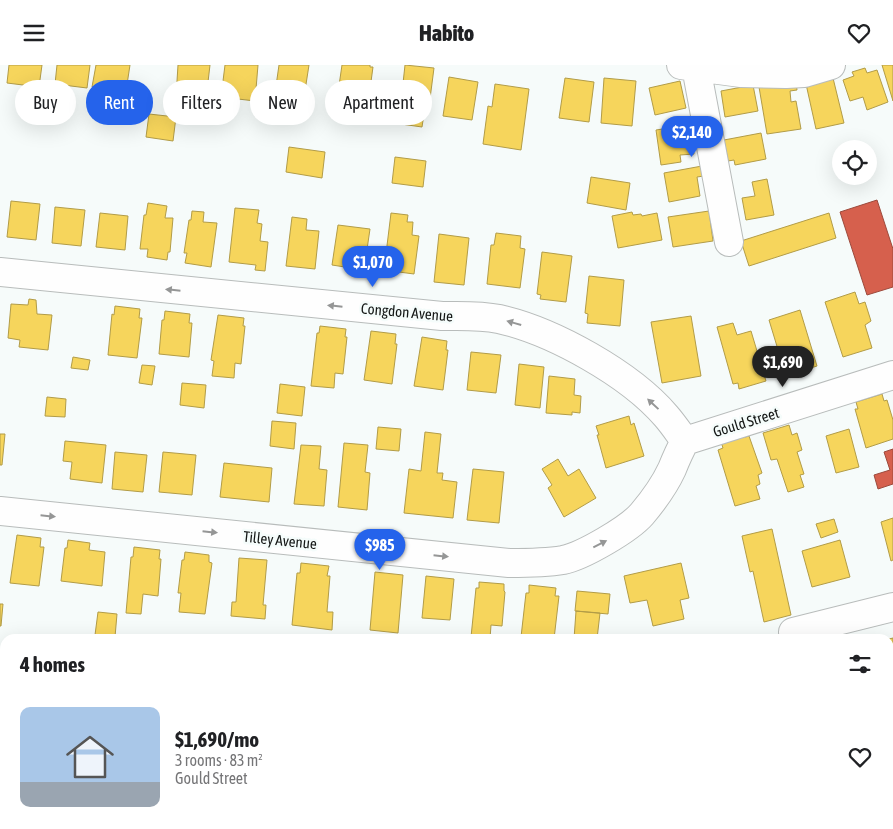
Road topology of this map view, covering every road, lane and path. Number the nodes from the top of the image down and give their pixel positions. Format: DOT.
graph roads {
  1 [pos="831,65"];
  2 [pos="688,66"];
  3 [pos="729,242"];
  4 [pos="0,272"];
  5 [pos="893,375"];
  6 [pos="685,441"];
  7 [pos="0,511"];
  8 [pos="893,607"];
  9 [pos="793,632"];
  1 -- 2 [label="street"];
  2 -- 3 [label="street"];
  6 -- 4 [label="street, Congdon Avenue, one-way"];
  5 -- 6 [label="street, Gould Street"];
  7 -- 6 [label="street, Tilley Avenue, one-way"];
  8 -- 9 [label="street"];
}
